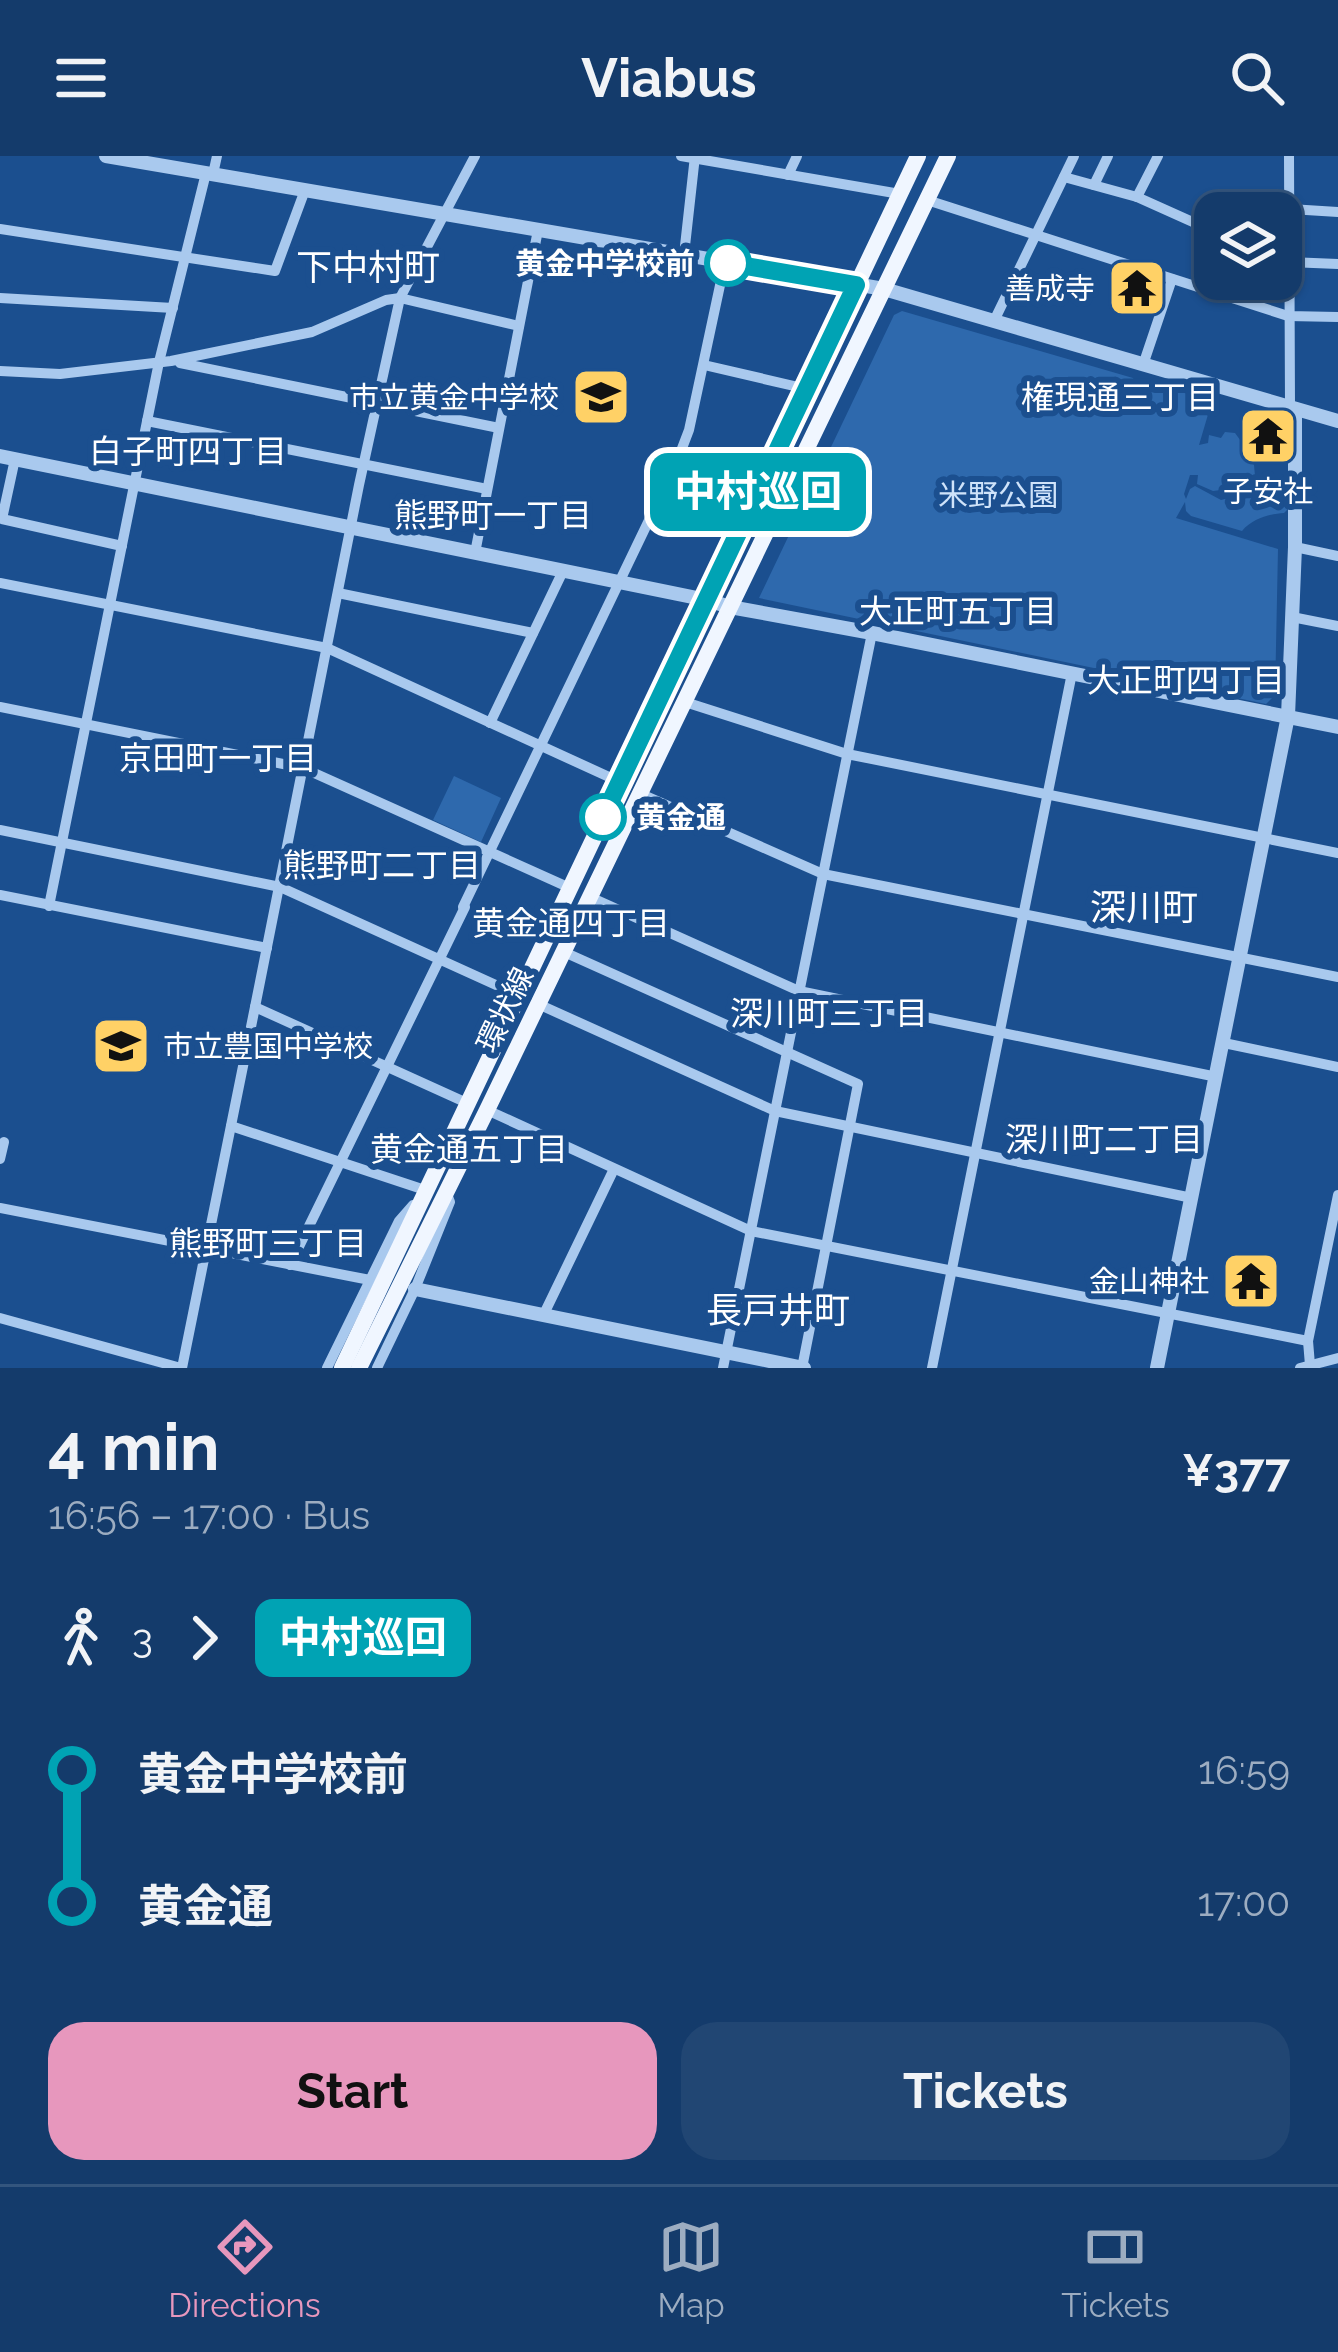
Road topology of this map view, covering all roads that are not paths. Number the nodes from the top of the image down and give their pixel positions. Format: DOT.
graph roads {
  1 [pos="106,156"];
  2 [pos="217,156"];
  3 [pos="475,156"];
  4 [pos="797,156"];
  5 [pos="918,156"];
  6 [pos="948,156"];
  7 [pos="1074,156"];
  8 [pos="1108,156"];
  9 [pos="1158,156"];
  10 [pos="1289,156"];
  11 [pos="690,157"];
  12 [pos="210,174"];
  13 [pos="788,176"];
  14 [pos="1064,177"];
  15 [pos="1094,185"];
  16 [pos="305,190"];
  17 [pos="1290,192"];
  18 [pos="900,194"];
  19 [pos="1137,197"];
  20 [pos="927,200"];
  21 [pos="1302,210"];
  22 [pos="1338,212"];
  23 [pos="445,214"];
  24 [pos="1194,223"];
  25 [pos="0,229"];
  26 [pos="538,230"];
  27 [pos="1036,236"];
  28 [pos="684,255"];
  29 [pos="187,258"];
  30 [pos="1302,260"];
  31 [pos="725,262"];
  32 [pos="1338,264"];
  33 [pos="1172,279"];
  34 [pos="856,285"];
  35 [pos="884,289"];
  36 [pos="0,298"];
  37 [pos="400,298"];
  38 [pos="1288,300"];
  39 [pos="173,308"];
  40 [pos="1288,316"];
  41 [pos="1338,317"];
  42 [pos="994,321"];
  43 [pos="519,326"];
  44 [pos="165,362"];
  45 [pos="704,365"];
  46 [pos="1143,365"];
  47 [pos="0,371"];
  48 [pos="807,389"];
  49 [pos="376,404"];
  50 [pos="1293,408"];
  51 [pos="147,421"];
  52 [pos="1338,421"];
  53 [pos="499,428"];
  54 [pos="7,458"];
  55 [pos="364,463"];
  56 [pos="676,464"];
  57 [pos="762,483"];
  58 [pos="134,484"];
  59 [pos="487,490"];
  60 [pos="351,528"];
  61 [pos="122,546"];
  62 [pos="1295,547"];
  63 [pos="475,553"];
  64 [pos="1338,556"];
  65 [pos="563,571"];
  66 [pos="0,583"];
  67 [pos="619,583"];
  68 [pos="338,593"];
  69 [pos="706,600"];
  70 [pos="111,607"];
  71 [pos="730,608"];
  72 [pos="1292,616"];
  73 [pos="1338,626"];
  74 [pos="532,633"];
  75 [pos="872,633"];
  76 [pos="327,648"];
  77 [pos="1072,673"];
  78 [pos="685,702"];
  79 [pos="0,707"];
  80 [pos="1288,716"];
  81 [pos="86,724"];
  82 [pos="490,724"];
  83 [pos="1338,727"];
  84 [pos="540,747"];
  85 [pos="847,754"];
  86 [pos="303,768"];
  87 [pos="620,782"];
  88 [pos="639,793"];
  89 [pos="1047,795"];
  90 [pos="0,830"];
  91 [pos="1265,838"];
  92 [pos="62,843"];
  93 [pos="489,852"];
  94 [pos="1338,853"];
  95 [pos="823,874"];
  96 [pos="280,887"];
  97 [pos="570,888"];
  98 [pos="0,896"];
  99 [pos="590,897"];
  100 [pos="49,905"];
  101 [pos="1023,914"];
  102 [pos="267,949"];
  103 [pos="564,952"];
  104 [pos="1241,958"];
  105 [pos="439,959"];
  106 [pos="1338,977"];
  107 [pos="799,991"];
  108 [pos="518,995"];
  109 [pos="538,1004"];
  110 [pos="255,1007"];
  111 [pos="999,1033"];
  112 [pos="1224,1043"];
  113 [pos="787,1050"];
  114 [pos="1338,1066"];
  115 [pos="388,1067"];
  116 [pos="1217,1077"];
  117 [pos="467,1103"];
  118 [pos="487,1110"];
  119 [pos="775,1111"];
  120 [pos="231,1126"];
  121 [pos="849,1126"];
  122 [pos="4,1142"];
  123 [pos="975,1152"];
  124 [pos="0,1160"];
  125 [pos="341,1162"];
  126 [pos="614,1168"];
  127 [pos="426,1189"];
  128 [pos="446,1191"];
  129 [pos="1338,1195"];
  130 [pos="1192,1198"];
  131 [pos="0,1208"];
  132 [pos="751,1231"];
  133 [pos="825,1247"];
  134 [pos="206,1248"];
  135 [pos="290,1265"];
  136 [pos="951,1271"];
  137 [pos="370,1280"];
  138 [pos="415,1289"];
  139 [pos="1168,1314"];
  140 [pos="543,1316"];
  141 [pos="0,1318"];
  142 [pos="1308,1341"];
  143 [pos="1338,1358"];
  144 [pos="724,1360"];
  145 [pos="365,1366"];
  146 [pos="1305,1366"];
  147 [pos="182,1368"];
  148 [pos="327,1368"];
  149 [pos="803,1368"];
  150 [pos="932,1368"];
  151 [pos="1157,1368"];
  1 -- 12 [label="street"];
  2 -- 12 [label="street"];
  3 -- 23 [label="street"];
  4 -- 13 [label="street"];
  5 -- 18 [label="main road, 環状線"];
  6 -- 20 [label="main road, 環状線"];
  7 -- 14 [label="street"];
  8 -- 15 [label="street"];
  9 -- 19 [label="street"];
  10 -- 17 [label="street"];
  11 -- 13 [label="street"];
  11 -- 28 [label="street"];
  12 -- 16 [label="street"];
  12 -- 29 [label="street"];
  13 -- 18 [label="street"];
  14 -- 15 [label="street"];
  14 -- 27 [label="street"];
  15 -- 19 [label="street"];
  16 -- 23 [label="street"];
  16 -- 29 [label="street"];
  18 -- 34 [label="main road, 環状線"];
  19 -- 24 [label="street"];
  20 -- 27 [label="street"];
  20 -- 35 [label="main road, 環状線"];
  21 -- 22 [label="street"];
  23 -- 26 [label="street"];
  23 -- 37 [label="street"];
  25 -- 29 [label="street"];
  26 -- 28 [label="street"];
  26 -- 43 [label="street"];
  27 -- 33 [label="street"];
  27 -- 42 [label="street"];
  28 -- 31 [label="street"];
  29 -- 39 [label="street"];
  30 -- 32 [label="street"];
  31 -- 34 [label="street"];
  31 -- 45 [label="street"];
  33 -- 40 [label="street"];
  33 -- 46 [label="street"];
  34 -- 35 [label="street"];
  34 -- 48 [label="main road, 環状線"];
  35 -- 42 [label="street"];
  35 -- 71 [label="main road, 環状線"];
  36 -- 39 [label="street"];
  37 -- 43 [label="street"];
  37 -- 44 [label="street"];
  37 -- 49 [label="street"];
  38 -- 40 [label="street"];
  39 -- 44 [label="street"];
  40 -- 41 [label="street"];
  40 -- 50 [label="street"];
  42 -- 46 [label="street"];
  43 -- 53 [label="street"];
  44 -- 47 [label="street"];
  44 -- 49 [label="street"];
  44 -- 51 [label="street"];
  45 -- 48 [label="street"];
  45 -- 56 [label="street"];
  46 -- 50 [label="street"];
  48 -- 57 [label="main road, 環状線"];
  49 -- 53 [label="street"];
  49 -- 55 [label="street"];
  50 -- 52 [label="street"];
  50 -- 62 [label="street"];
  51 -- 55 [label="street"];
  51 -- 58 [label="street"];
  53 -- 59 [label="street"];
  54 -- 58 [label="street"];
  54 -- 61 [label="street"];
  55 -- 59 [label="street"];
  55 -- 60 [label="street"];
  56 -- 57 [label="street"];
  56 -- 67 [label="street"];
  57 -- 69 [label="main road, 環状線"];
  58 -- 60 [label="street"];
  58 -- 61 [label="street"];
  59 -- 63 [label="street"];
  60 -- 63 [label="street"];
  60 -- 68 [label="street"];
  61 -- 70 [label="street"];
  62 -- 64 [label="street"];
  62 -- 72 [label="street"];
  63 -- 65 [label="street"];
  65 -- 67 [label="street"];
  65 -- 74 [label="street"];
  66 -- 70 [label="street"];
  67 -- 69 [label="street"];
  67 -- 84 [label="street"];
  68 -- 74 [label="street"];
  68 -- 76 [label="street"];
  69 -- 71 [label="street"];
  69 -- 87 [label="main road, 環状線"];
  70 -- 76 [label="street"];
  70 -- 81 [label="street"];
  71 -- 75 [label="street"];
  71 -- 78 [label="main road, 環状線"];
  72 -- 73 [label="street"];
  72 -- 80 [label="street"];
  74 -- 82 [label="street"];
  75 -- 77 [label="street"];
  75 -- 85 [label="street"];
  76 -- 82 [label="street"];
  76 -- 86 [label="street"];
  77 -- 80 [label="street"];
  77 -- 89 [label="street"];
  78 -- 85 [label="street"];
  78 -- 88 [label="main road, 環状線"];
  79 -- 81 [label="street"];
  80 -- 83 [label="street"];
  80 -- 91 [label="street"];
  81 -- 86 [label="street"];
  81 -- 92 [label="street"];
  82 -- 84 [label="street"];
  84 -- 87 [label="street"];
  84 -- 93 [label="street"];
  85 -- 89 [label="street"];
  85 -- 95 [label="street"];
  86 -- 93 [label="street"];
  86 -- 96 [label="street"];
  87 -- 97 [label="main road, 環状線"];
  88 -- 95 [label="street"];
  88 -- 99 [label="main road, 環状線"];
  89 -- 91 [label="street"];
  89 -- 101 [label="street"];
  90 -- 92 [label="street"];
  91 -- 94 [label="street"];
  91 -- 104 [label="street"];
  92 -- 96 [label="street"];
  92 -- 100 [label="street"];
  93 -- 97 [label="street"];
  93 -- 105 [label="street"];
  95 -- 101 [label="street"];
  95 -- 107 [label="street"];
  96 -- 102 [label="street"];
  96 -- 105 [label="street"];
  97 -- 108 [label="main road, 環状線"];
  98 -- 100 [label="street"];
  99 -- 103 [label="main road, 環状線"];
  99 -- 107 [label="street"];
  100 -- 102 [label="street"];
  101 -- 104 [label="street"];
  101 -- 111 [label="street"];
  102 -- 110 [label="street"];
  103 -- 109 [label="main road, 環状線"];
  103 -- 113 [label="street"];
  104 -- 106 [label="street"];
  104 -- 112 [label="street"];
  105 -- 108 [label="street"];
  105 -- 115 [label="street"];
  107 -- 111 [label="street"];
  107 -- 113 [label="street"];
  108 -- 117 [label="main road, 環状線"];
  109 -- 118 [label="main road, 環状線"];
  109 -- 119 [label="street"];
  110 -- 115 [label="street"];
  110 -- 120 [label="street"];
  111 -- 116 [label="street"];
  111 -- 123 [label="street"];
  112 -- 114 [label="street"];
  112 -- 116 [label="street"];
  113 -- 119 [label="street"];
  113 -- 121 [label="street"];
  115 -- 117 [label="street"];
  115 -- 125 [label="street"];
  116 -- 130 [label="street"];
  117 -- 127 [label="main road, 環状線"];
  118 -- 126 [label="street"];
  118 -- 128 [label="main road, 環状線"];
  119 -- 121 [label="street"];
  119 -- 132 [label="street"];
  120 -- 125 [label="street"];
  120 -- 134 [label="street"];
  121 -- 123 [label="street"];
  121 -- 133 [label="street"];
  122 -- 124 [label="street"];
  123 -- 130 [label="street"];
  123 -- 136 [label="street"];
  125 -- 127 [label="street"];
  125 -- 135 [label="street"];
  126 -- 132 [label="street"];
  126 -- 140 [label="street"];
  127 -- 137 [label="street"];
  127 -- 145 [label="main road, 環状線"];
  128 -- 138 [label="street"];
  128 -- 145 [label="main road, 環状線"];
  129 -- 142 [label="street"];
  130 -- 139 [label="street"];
  131 -- 134 [label="street"];
  132 -- 133 [label="street"];
  132 -- 144 [label="street"];
  133 -- 136 [label="street"];
  133 -- 149 [label="street"];
  134 -- 135 [label="street"];
  134 -- 147 [label="street"];
  135 -- 137 [label="street"];
  136 -- 139 [label="street"];
  136 -- 150 [label="street"];
  137 -- 148 [label="street"];
  138 -- 140 [label="street"];
  138 -- 145 [label="street"];
  139 -- 142 [label="street"];
  139 -- 151 [label="street"];
  140 -- 144 [label="street"];
  141 -- 147 [label="street"];
  142 -- 146 [label="street"];
  143 -- 146 [label="street"];
  144 -- 149 [label="street"];
}
